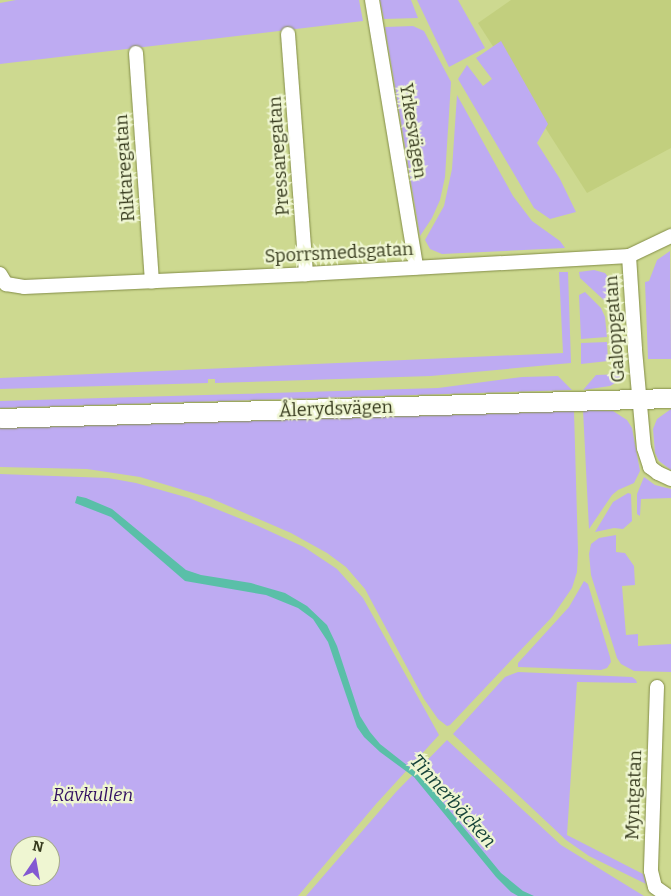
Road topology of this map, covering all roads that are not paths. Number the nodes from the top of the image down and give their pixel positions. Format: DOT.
graph roads {
  1 [pos="372,0"];
  2 [pos="288,34"];
  3 [pos="136,52"];
  4 [pos="671,236"];
  5 [pos="629,256"];
  6 [pos="416,268"];
  7 [pos="306,274"];
  8 [pos="3,279"];
  9 [pos="152,281"];
  10 [pos="671,398"];
  11 [pos="640,399"];
  12 [pos="0,418"];
  13 [pos="671,479"];
  14 [pos="657,687"];
  15 [pos="668,896"];
  1 -- 6 [label="street, Yrkesvägen"];
  2 -- 7 [label="street, Pressaregatan"];
  3 -- 9 [label="street, Riktaregatan"];
  4 -- 5 [label="street, Sporrsmedsgatan"];
  5 -- 6 [label="street, Sporrsmedsgatan"];
  5 -- 11 [label="street, Galoppgatan"];
  6 -- 7 [label="street, Sporrsmedsgatan"];
  7 -- 9 [label="street, Sporrsmedsgatan"];
  8 -- 9 [label="street, Sporrsmedsgatan"];
  10 -- 11 [label="main road, Ålerydsvägen"];
  11 -- 12 [label="main road, Ålerydsvägen"];
  11 -- 13 [label="street, Galoppgatan"];
  14 -- 15 [label="street, Myntgatan"];
}
